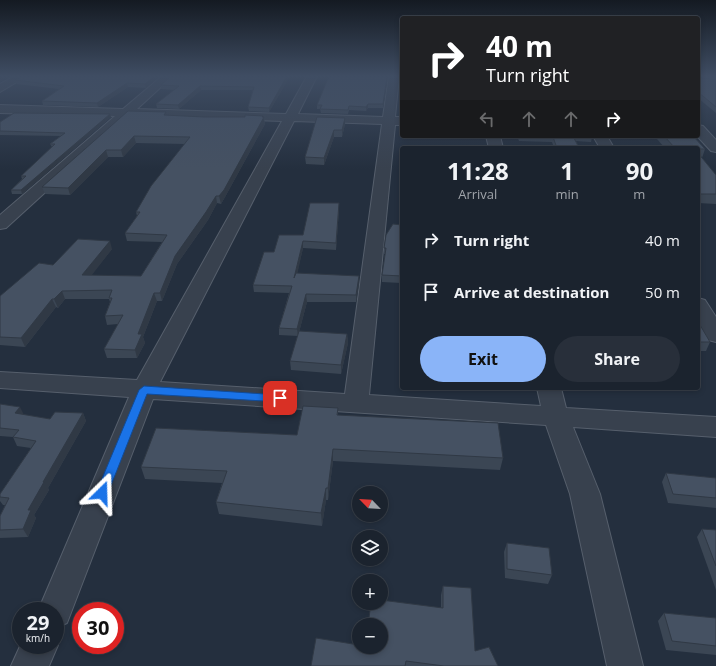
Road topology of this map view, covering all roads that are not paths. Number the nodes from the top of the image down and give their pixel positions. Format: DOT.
graph roads {
  1 [pos="133,107"];
  2 [pos="296,107"];
  3 [pos="395,107"];
  4 [pos="0,109"];
  5 [pos="126,113"];
  6 [pos="290,118"];
  7 [pos="395,121"];
  8 [pos="700,130"];
  9 [pos="700,131"];
  10 [pos="716,131"];
  11 [pos="716,148"];
  12 [pos="0,224"];
  13 [pos="700,307"];
  14 [pos="716,335"];
  15 [pos="0,380"];
  16 [pos="144,390"];
  17 [pos="549,390"];
  18 [pos="356,403"];
  19 [pos="556,417"];
  20 [pos="716,427"];
  21 [pos="59,602"];
  22 [pos="35,654"];
  23 [pos="29,666"];
  24 [pos="625,666"];
  1 -- 5 [label="street"];
  2 -- 6 [label="street"];
  3 -- 7 [label="street"];
  4 -- 5 [label="street"];
  5 -- 6 [label="street"];
  5 -- 12 [label="street"];
  6 -- 7 [label="street"];
  6 -- 16 [label="street"];
  7 -- 18 [label="street"];
  8 -- 10 [label="street"];
  9 -- 11 [label="street"];
  13 -- 14 [label="street"];
  15 -- 16 [label="street"];
  16 -- 18 [label="street"];
  16 -- 21 [label="street"];
  17 -- 19 [label="street"];
  18 -- 19 [label="street"];
  19 -- 20 [label="street"];
  19 -- 24 [label="street"];
  22 -- 23 [label="street"];
}
